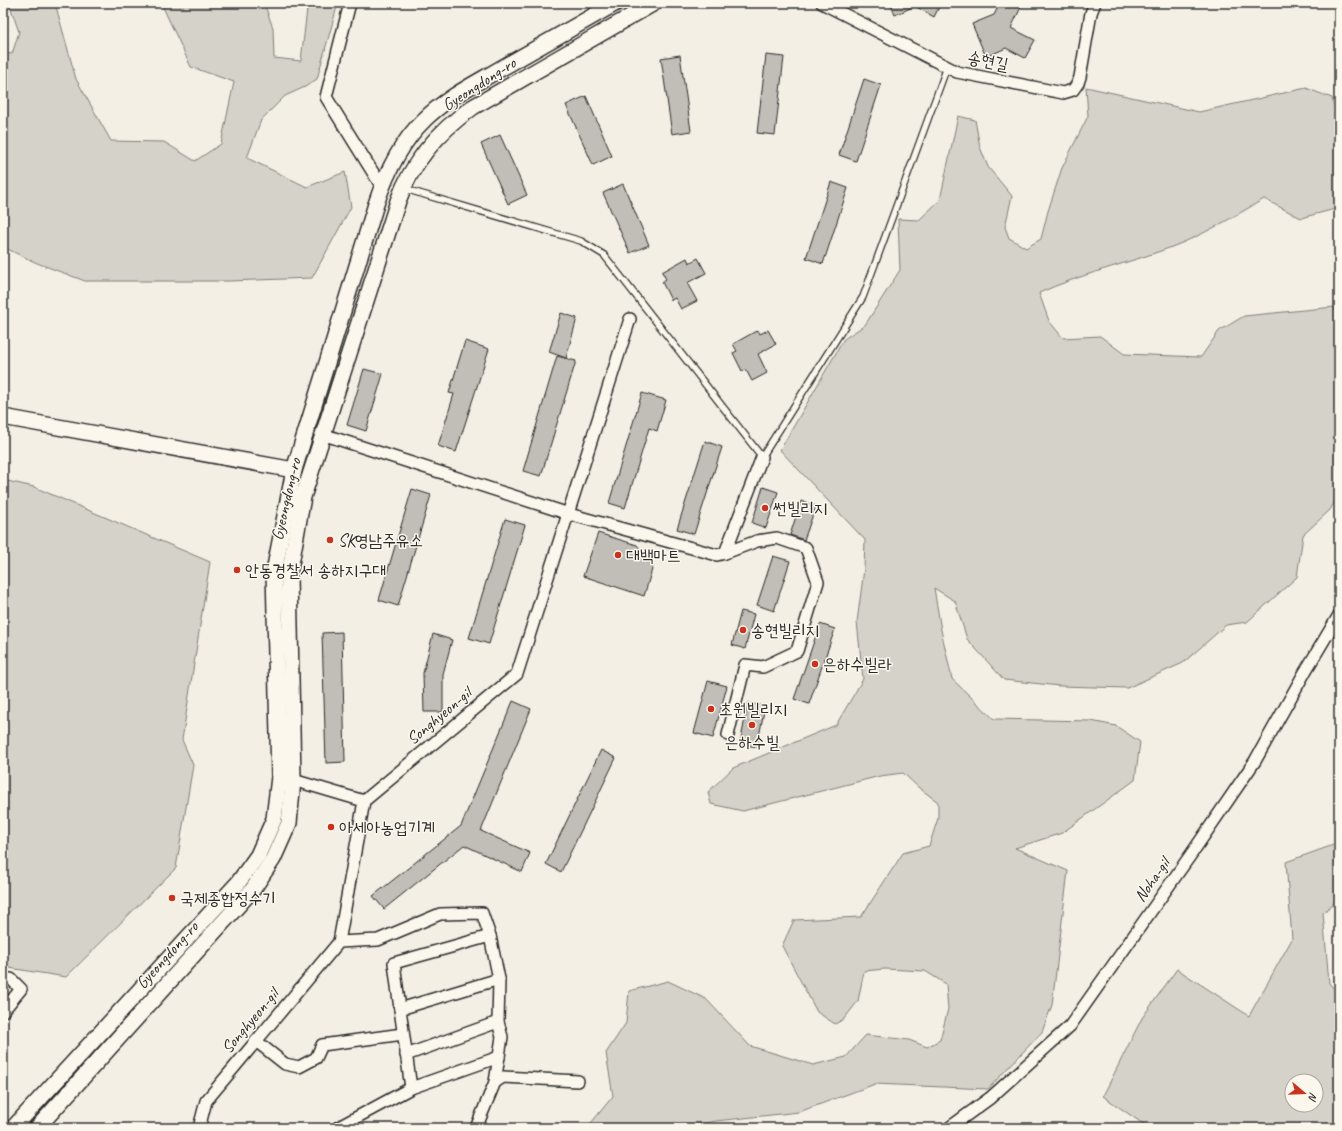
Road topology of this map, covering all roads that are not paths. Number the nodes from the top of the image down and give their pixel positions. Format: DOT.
graph roads {
  1 [pos="350,3"];
  2 [pos="616,3"];
  3 [pos="654,3"];
  4 [pos="822,3"];
  5 [pos="1094,3"];
  6 [pos="947,67"];
  7 [pos="382,187"];
  8 [pos="402,188"];
  9 [pos="630,319"];
  10 [pos="3,417"];
  11 [pos="322,434"];
  12 [pos="762,457"];
  13 [pos="294,470"];
  14 [pos="569,514"];
  15 [pos="725,554"];
  16 [pos="1339,615"];
  17 [pos="728,735"];
  18 [pos="293,780"];
  19 [pos="364,801"];
  20 [pos="490,936"];
  21 [pos="339,942"];
  22 [pos="3,979"];
  23 [pos="499,979"];
  24 [pos="400,1009"];
  25 [pos="3,1011"];
  26 [pos="498,1022"];
  27 [pos="403,1034"];
  28 [pos="256,1041"];
  29 [pos="406,1055"];
  30 [pos="499,1057"];
  31 [pos="578,1081"];
  32 [pos="495,1082"];
  33 [pos="410,1088"];
  34 [pos="13,1128"];
  35 [pos="37,1128"];
  36 [pos="198,1128"];
  37 [pos="337,1128"];
  38 [pos="476,1128"];
  39 [pos="949,1128"];
  1 -- 7 [label="street"];
  2 -- 7 [label="street, Gyeongdong-ro"];
  3 -- 8 [label="street, Gyeongdong-ro"];
  4 -- 6 [label="street, 송현길"];
  5 -- 6 [label="street, 송현길"];
  6 -- 12 [label="lane"];
  7 -- 13 [label="street, Gyeongdong-ro"];
  8 -- 11 [label="street, Gyeongdong-ro"];
  8 -- 12 [label="lane"];
  9 -- 14 [label="street, Songhyeon-gil"];
  10 -- 13 [label="street"];
  11 -- 14 [label="street"];
  11 -- 18 [label="street, Gyeongdong-ro"];
  12 -- 15 [label="street"];
  13 -- 34 [label="street, Gyeongdong-ro"];
  14 -- 15 [label="street"];
  14 -- 19 [label="street, Songhyeon-gil"];
  15 -- 17 [label="street"];
  16 -- 39 [label="street, Noha-gil"];
  18 -- 19 [label="street"];
  18 -- 35 [label="street, Gyeongdong-ro"];
  19 -- 21 [label="street, Songhyeon-gil"];
  20 -- 21 [label="street"];
  20 -- 23 [label="street"];
  20 -- 24 [label="street"];
  21 -- 28 [label="street, Songhyeon-gil"];
  22 -- 25 [label="street"];
  23 -- 24 [label="street"];
  23 -- 26 [label="street"];
  24 -- 27 [label="street"];
  26 -- 29 [label="street"];
  26 -- 30 [label="street"];
  27 -- 28 [label="street"];
  27 -- 29 [label="street"];
  28 -- 36 [label="street, Songhyeon-gil"];
  29 -- 33 [label="street"];
  30 -- 32 [label="street"];
  30 -- 33 [label="street"];
  31 -- 32 [label="street"];
  32 -- 38 [label="street"];
  33 -- 37 [label="street"];
}
